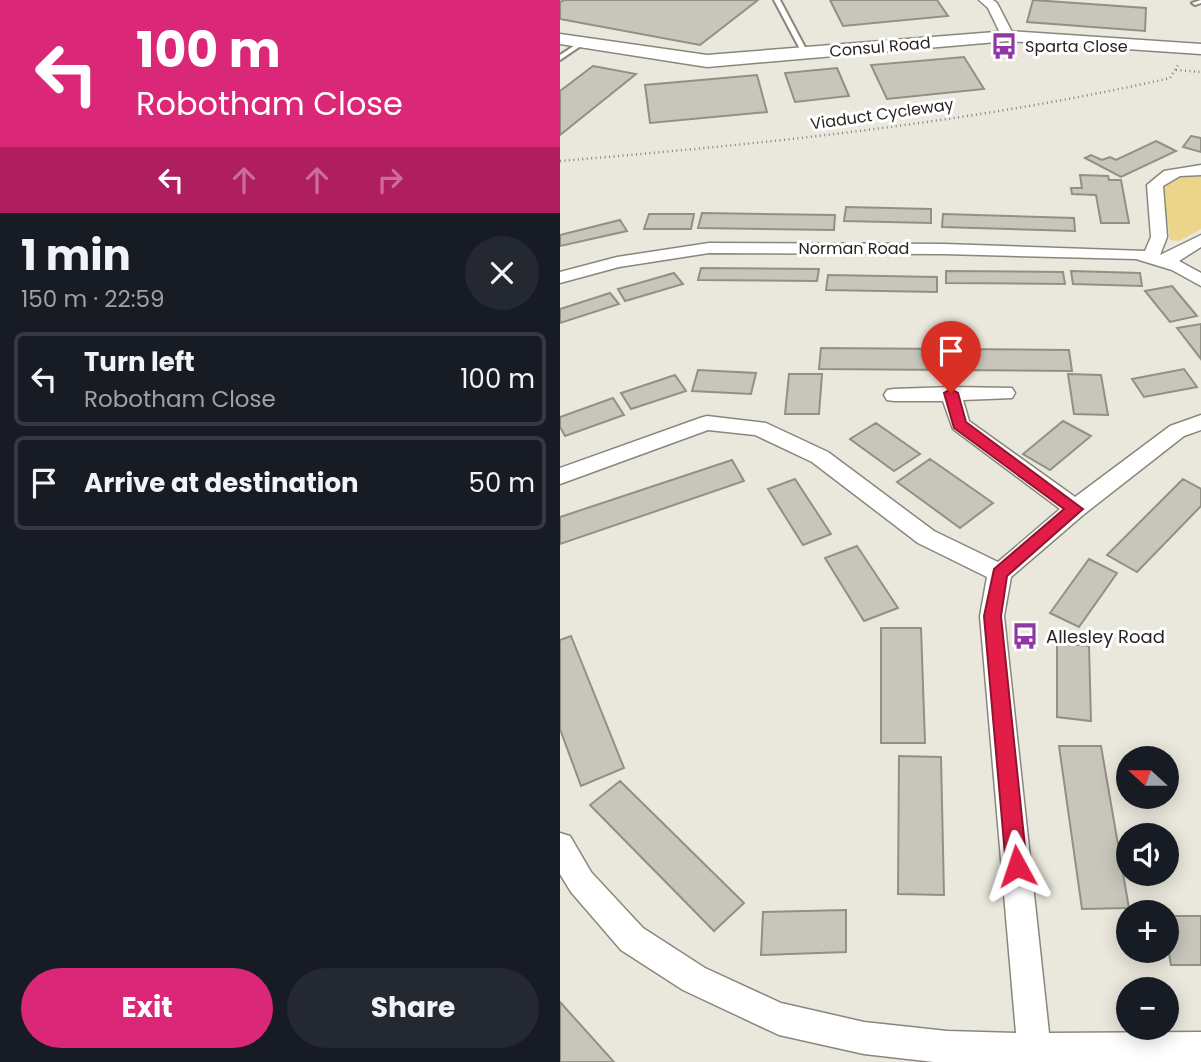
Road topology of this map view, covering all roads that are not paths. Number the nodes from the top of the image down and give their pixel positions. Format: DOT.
graph roads {
  1 [pos="777,0"];
  2 [pos="985,0"];
  3 [pos="1008,36"];
  4 [pos="560,39"];
  5 [pos="582,43"];
  6 [pos="1201,49"];
  7 [pos="805,53"];
  8 [pos="560,58"];
  9 [pos="1201,170"];
  10 [pos="1201,240"];
  11 [pos="1159,259"];
  12 [pos="560,278"];
  13 [pos="1201,281"];
  14 [pos="951,393"];
  15 [pos="1004,393"];
  16 [pos="894,395"];
  17 [pos="1201,422"];
  18 [pos="560,476"];
  19 [pos="1075,509"];
  20 [pos="1000,573"];
  21 [pos="560,846"];
  22 [pos="1201,1048"];
  23 [pos="1034,1050"];
  1 -- 7 [label="lane"];
  2 -- 3 [label="street"];
  3 -- 6 [label="street, Consul Road"];
  3 -- 7 [label="street, Consul Road"];
  4 -- 5 [label="street, Consul Road"];
  5 -- 7 [label="street, Consul Road"];
  5 -- 8 [label="lane"];
  9 -- 11 [label="street"];
  10 -- 11 [label="street"];
  11 -- 12 [label="street, Norman Road"];
  11 -- 13 [label="street, Norman Road"];
  14 -- 15 [label="street"];
  14 -- 16 [label="street"];
  14 -- 19 [label="street"];
  17 -- 19 [label="street"];
  18 -- 20 [label="street"];
  19 -- 20 [label="street"];
  20 -- 23 [label="street"];
  21 -- 23 [label="street"];
  22 -- 23 [label="street"];
}
